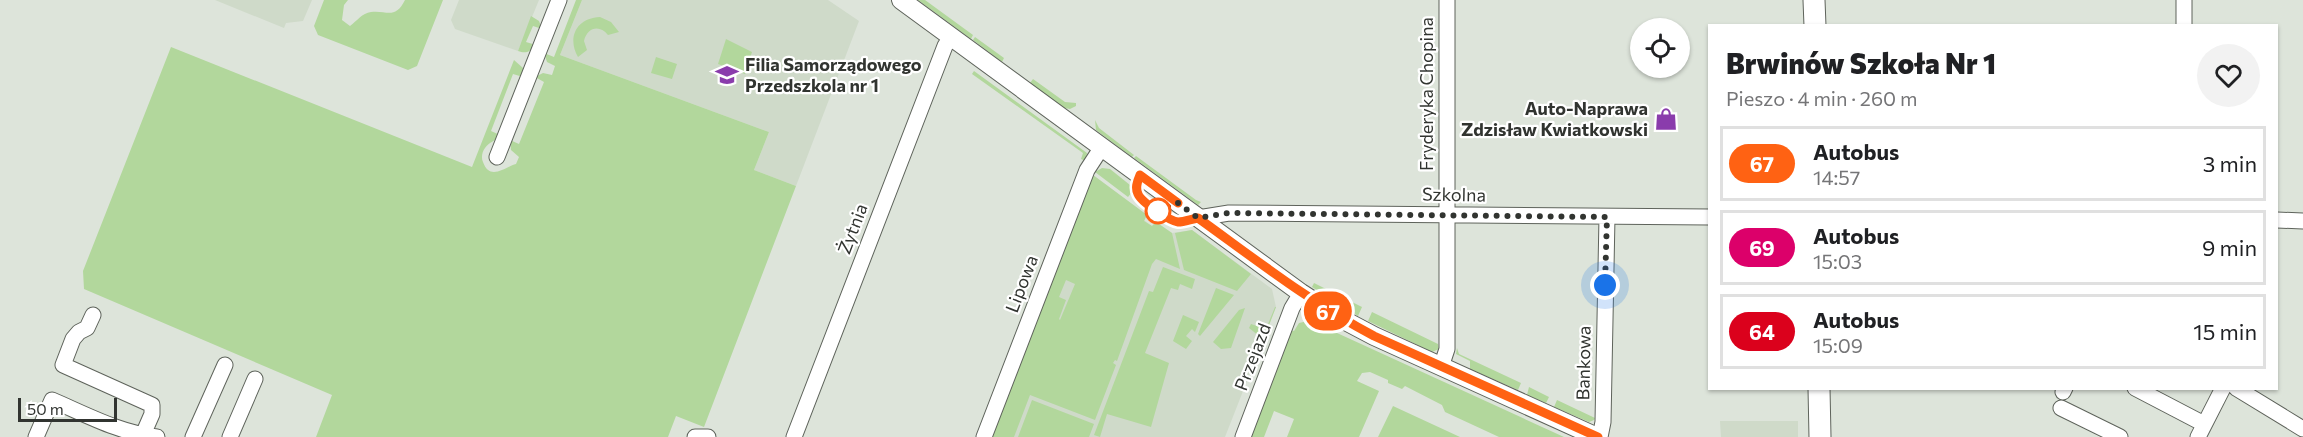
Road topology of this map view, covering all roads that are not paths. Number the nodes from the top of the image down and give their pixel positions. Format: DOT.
graph roads {
  1 [pos="559,0"];
  2 [pos="901,0"];
  3 [pos="1447,0"];
  4 [pos="1814,0"];
  5 [pos="2184,0"];
  6 [pos="1815,24"];
  7 [pos="2184,24"];
  8 [pos="951,37"];
  9 [pos="1102,147"];
  10 [pos="497,157"];
  11 [pos="1447,215"];
  12 [pos="1607,217"];
  13 [pos="1708,217"];
  14 [pos="1198,218"];
  15 [pos="2278,220"];
  16 [pos="2303,221"];
  17 [pos="1301,293"];
  18 [pos="93,315"];
  19 [pos="225,364"];
  20 [pos="1441,367"];
  21 [pos="255,379"];
  22 [pos="1819,390"];
  23 [pos="2138,390"];
  24 [pos="2222,390"];
  25 [pos="2239,390"];
  26 [pos="2061,408"];
  27 [pos="2303,429"];
  28 [pos="2201,431"];
  29 [pos="36,437"];
  30 [pos="147,437"];
  31 [pos="193,437"];
  32 [pos="230,437"];
  33 [pos="695,437"];
  34 [pos="708,437"];
  35 [pos="794,437"];
  36 [pos="984,437"];
  37 [pos="1243,437"];
  38 [pos="1599,437"];
  39 [pos="1820,437"];
  40 [pos="2120,437"];
  1 -- 10 [label="street"];
  2 -- 8 [label="street"];
  3 -- 11 [label="street, Fryderyka Chopina"];
  4 -- 6 [label="main road"];
  5 -- 7 [label="street"];
  8 -- 9 [label="street"];
  8 -- 35 [label="street, Żytnia"];
  9 -- 14 [label="street"];
  9 -- 36 [label="street, Lipowa"];
  11 -- 12 [label="street, Szkolna"];
  11 -- 14 [label="street, Szkolna"];
  11 -- 20 [label="street, Fryderyka Chopina"];
  12 -- 13 [label="street, Szkolna"];
  12 -- 38 [label="street, Bankowa"];
  14 -- 17 [label="street"];
  15 -- 16 [label="street"];
  17 -- 20 [label="street"];
  17 -- 37 [label="street, Przejazd"];
  18 -- 30 [label="street"];
  19 -- 31 [label="street"];
  20 -- 38 [label="street"];
  21 -- 32 [label="street"];
  22 -- 39 [label="main road"];
  23 -- 28 [label="street"];
  24 -- 28 [label="street"];
  25 -- 27 [label="street"];
  26 -- 40 [label="street"];
  29 -- 30 [label="street"];
  33 -- 34 [label="street"];
}
